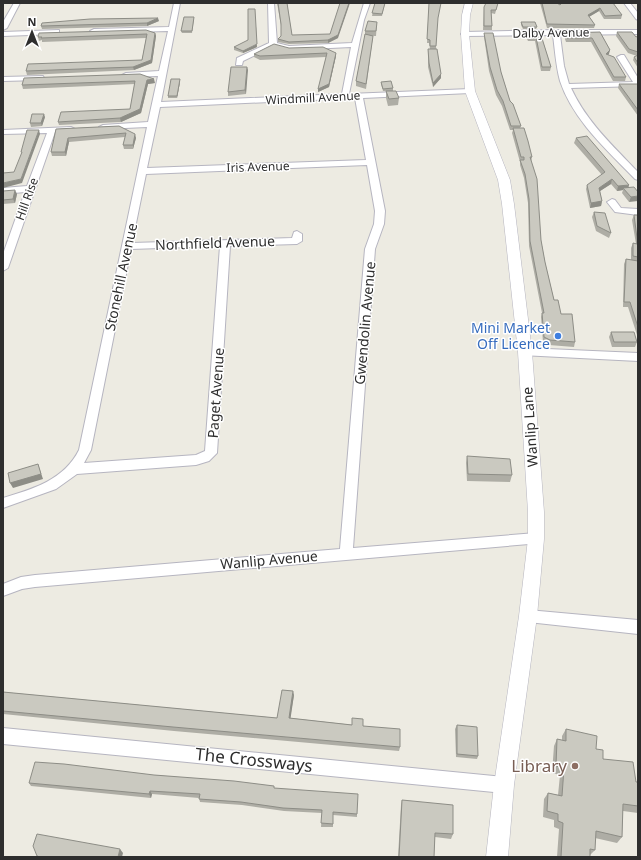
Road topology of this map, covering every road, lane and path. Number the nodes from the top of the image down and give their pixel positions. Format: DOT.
graph roads {
  1 [pos="17,3"];
  2 [pos="177,3"];
  3 [pos="271,3"];
  4 [pos="367,3"];
  5 [pos="469,3"];
  6 [pos="627,3"];
  7 [pos="638,18"];
  8 [pos="3,28"];
  9 [pos="172,29"];
  10 [pos="88,31"];
  11 [pos="64,32"];
  12 [pos="556,32"];
  13 [pos="638,32"];
  14 [pos="3,34"];
  15 [pos="465,34"];
  16 [pos="273,44"];
  17 [pos="354,45"];
  18 [pos="634,57"];
  19 [pos="239,60"];
  20 [pos="163,74"];
  21 [pos="115,75"];
  22 [pos="51,77"];
  23 [pos="3,79"];
  24 [pos="638,84"];
  25 [pos="567,86"];
  26 [pos="470,91"];
  27 [pos="346,96"];
  28 [pos="359,96"];
  29 [pos="156,105"];
  30 [pos="152,124"];
  31 [pos="52,130"];
  32 [pos="3,132"];
  33 [pos="372,162"];
  34 [pos="634,169"];
  35 [pos="143,171"];
  36 [pos="638,177"];
  37 [pos="30,190"];
  38 [pos="3,191"];
  39 [pos="616,210"];
  40 [pos="638,212"];
  41 [pos="297,234"];
  42 [pos="225,243"];
  43 [pos="127,246"];
  44 [pos="3,268"];
  45 [pos="524,352"];
  46 [pos="638,357"];
  47 [pos="74,469"];
  48 [pos="3,503"];
  49 [pos="536,539"];
  50 [pos="346,554"];
  51 [pos="3,590"];
  52 [pos="528,616"];
  53 [pos="638,627"];
  54 [pos="3,736"];
  55 [pos="504,785"];
  56 [pos="497,857"];
  1 -- 8 [label="street"];
  2 -- 9 [label="street, Stonehill Avenue"];
  3 -- 16 [label="street"];
  4 -- 17 [label="street"];
  5 -- 15 [label="street, Wanlip Lane"];
  6 -- 7 [label="street"];
  9 -- 10 [label="street"];
  9 -- 20 [label="street, Stonehill Avenue"];
  11 -- 14 [label="street"];
  12 -- 13 [label="street, Dalby Avenue"];
  12 -- 15 [label="street, Dalby Avenue"];
  12 -- 25 [label="street"];
  15 -- 26 [label="street, Wanlip Lane"];
  16 -- 17 [label="street"];
  16 -- 19 [label="street"];
  17 -- 27 [label="street"];
  18 -- 24 [label="street"];
  20 -- 21 [label="street"];
  20 -- 29 [label="street, Stonehill Avenue"];
  22 -- 23 [label="street"];
  24 -- 25 [label="street"];
  25 -- 34 [label="street"];
  26 -- 28 [label="street, Windmill Avenue"];
  26 -- 45 [label="street, Wanlip Lane"];
  27 -- 28 [label="street, Windmill Avenue"];
  27 -- 29 [label="street, Windmill Avenue"];
  28 -- 33 [label="street, Gwendolin Avenue"];
  29 -- 30 [label="street, Stonehill Avenue"];
  30 -- 31 [label="street"];
  30 -- 35 [label="street, Stonehill Avenue"];
  31 -- 32 [label="street"];
  31 -- 37 [label="street, Hill Rise"];
  33 -- 35 [label="street, Iris Avenue"];
  33 -- 50 [label="street, Gwendolin Avenue"];
  34 -- 36 [label="street"];
  35 -- 43 [label="street, Stonehill Avenue"];
  37 -- 38 [label="street"];
  37 -- 44 [label="street, Hill Rise"];
  39 -- 40 [label="street"];
  41 -- 42 [label="street, Northfield Avenue"];
  42 -- 43 [label="street, Northfield Avenue"];
  42 -- 47 [label="street, Paget Avenue"];
  43 -- 47 [label="street, Stonehill Avenue"];
  45 -- 46 [label="street"];
  45 -- 49 [label="street, Wanlip Lane"];
  47 -- 48 [label="street, Stonehill Avenue"];
  49 -- 50 [label="street, Wanlip Avenue"];
  49 -- 52 [label="street, Wanlip Lane"];
  50 -- 51 [label="street, Wanlip Avenue"];
  52 -- 53 [label="street"];
  52 -- 55 [label="street, Wanlip Lane"];
  54 -- 55 [label="street, The Crossways"];
  55 -- 56 [label="street, Wanlip Lane"];
}
